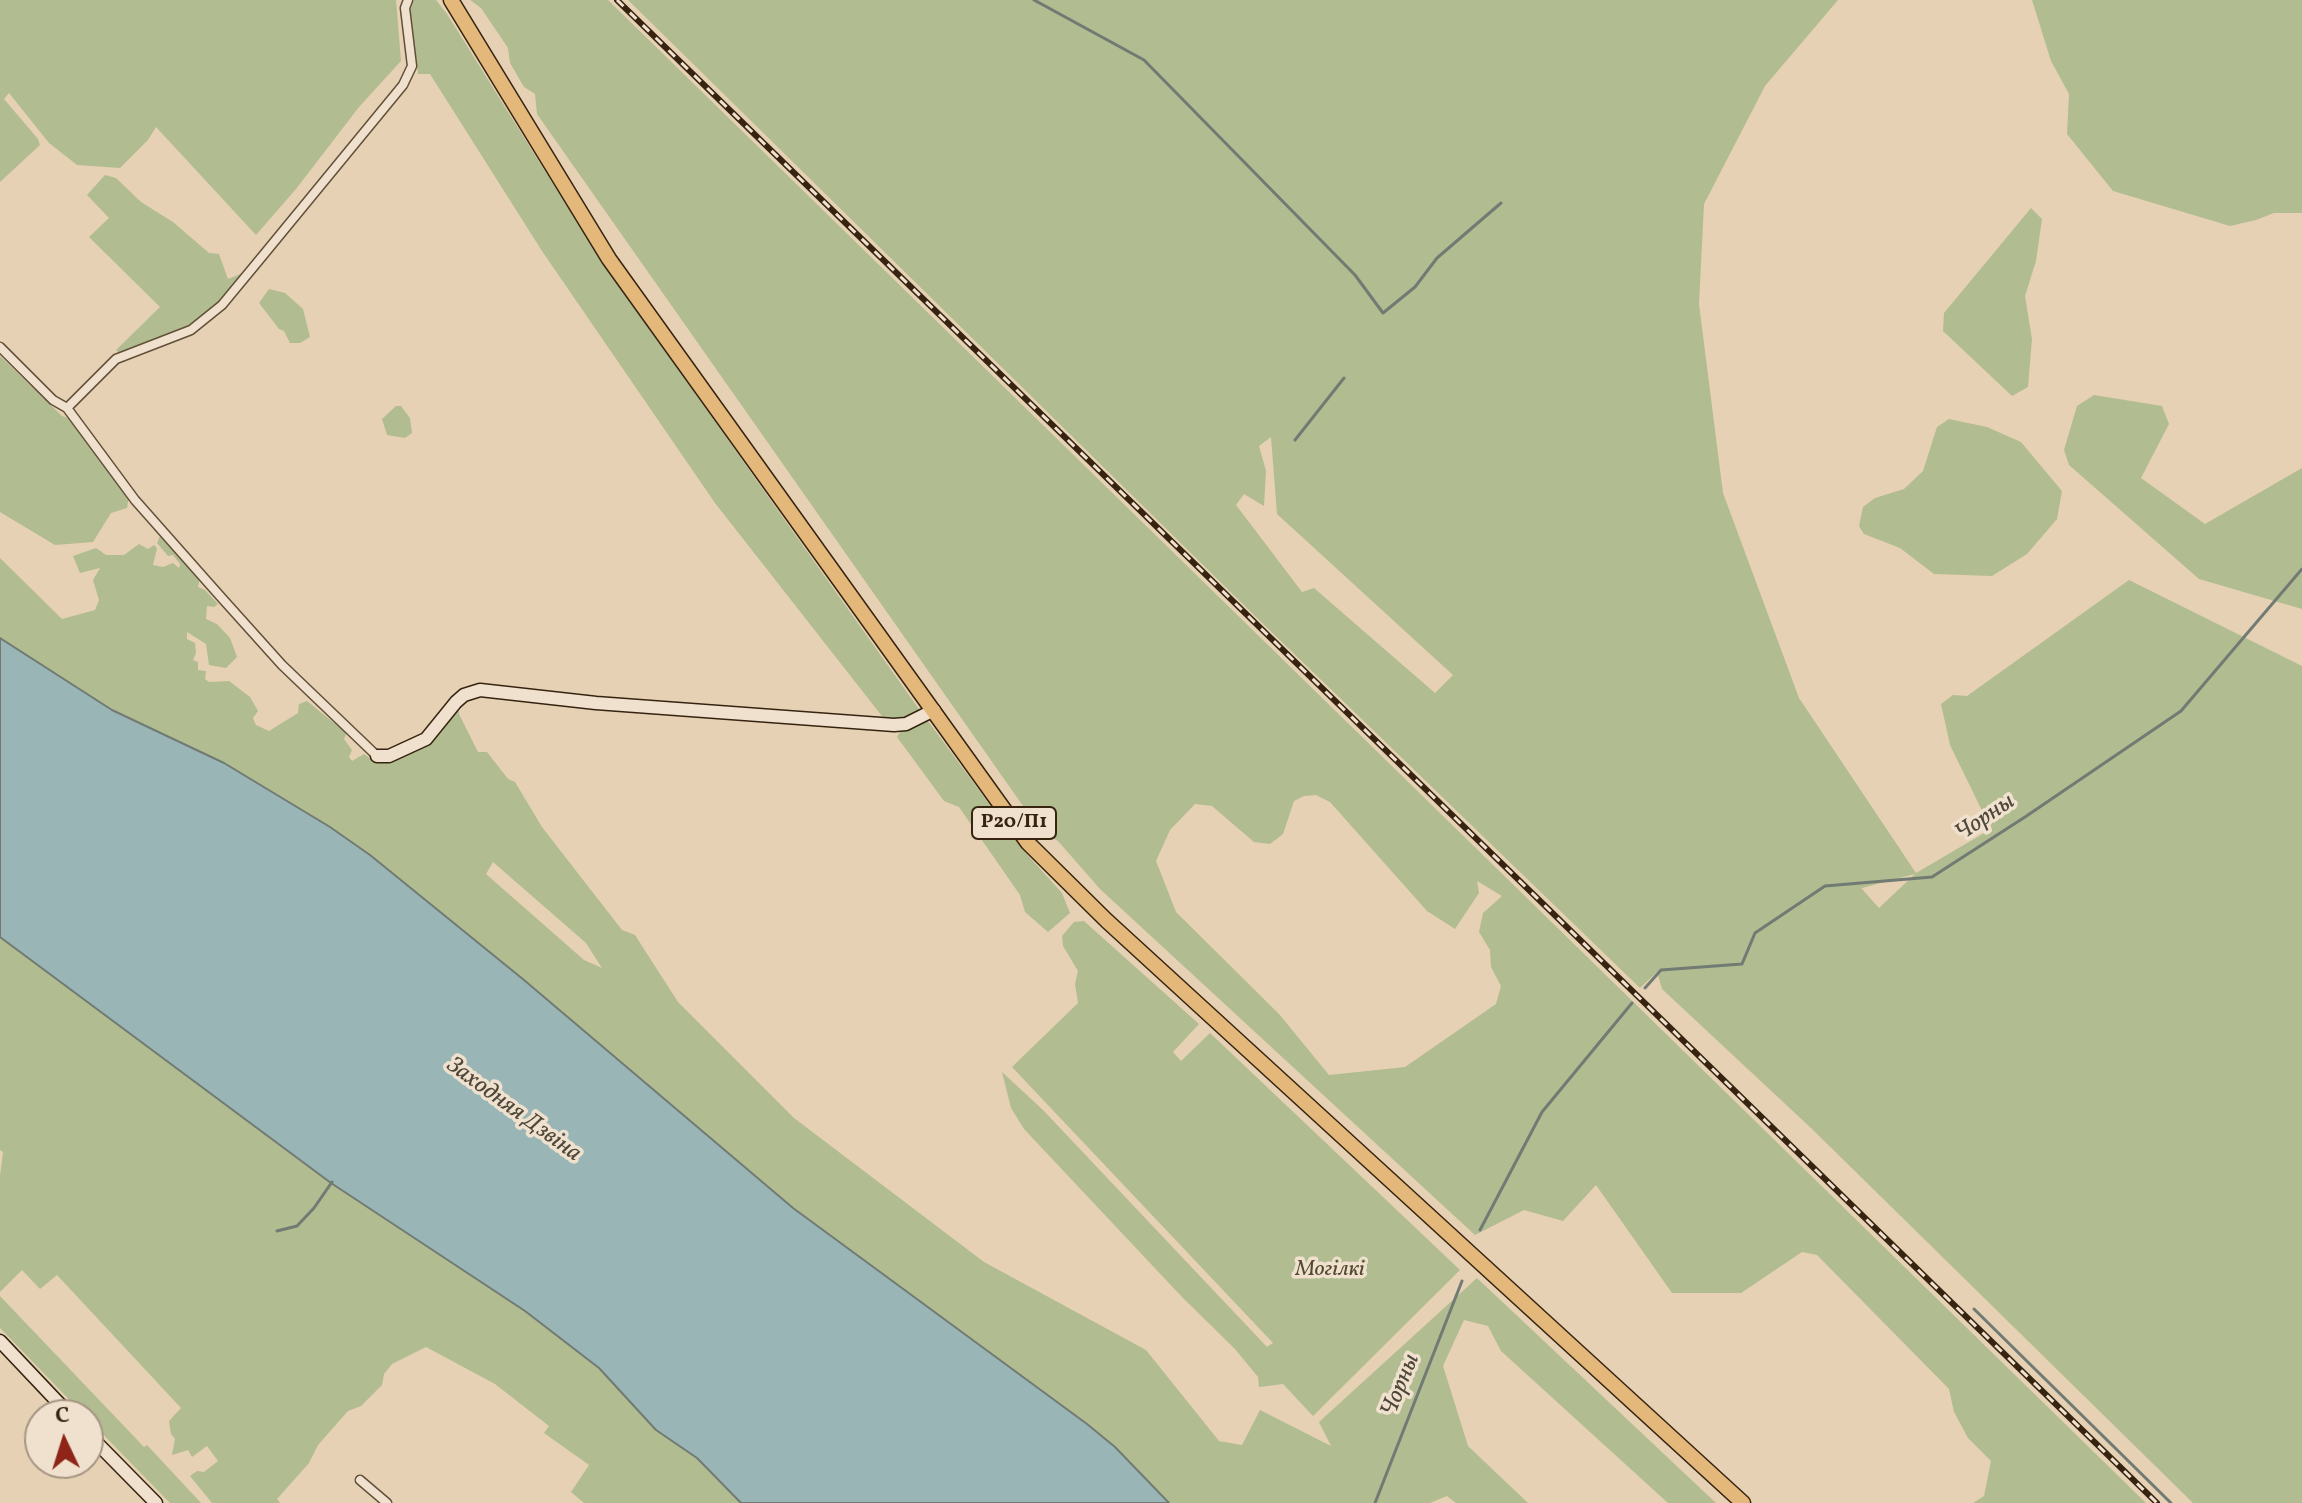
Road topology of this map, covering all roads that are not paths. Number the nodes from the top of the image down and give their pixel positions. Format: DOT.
graph roads {
  1 [pos="408,0"];
  2 [pos="451,0"];
  3 [pos="0,347"];
  4 [pos="67,408"];
  5 [pos="934,710"];
  6 [pos="377,756"];
  7 [pos="0,1341"];
  8 [pos="55,1399"];
  9 [pos="104,1450"];
  10 [pos="360,1480"];
  11 [pos="156,1503"];
  12 [pos="387,1503"];
  13 [pos="1743,1503"];
  1 -- 4 [label="street"];
  2 -- 5 [label="main road, Р20/П1"];
  3 -- 4 [label="street"];
  4 -- 6 [label="street"];
  5 -- 6 [label="street"];
  5 -- 13 [label="main road, Р20/П1"];
  7 -- 8 [label="street"];
  9 -- 11 [label="street"];
  10 -- 12 [label="street"];
}
